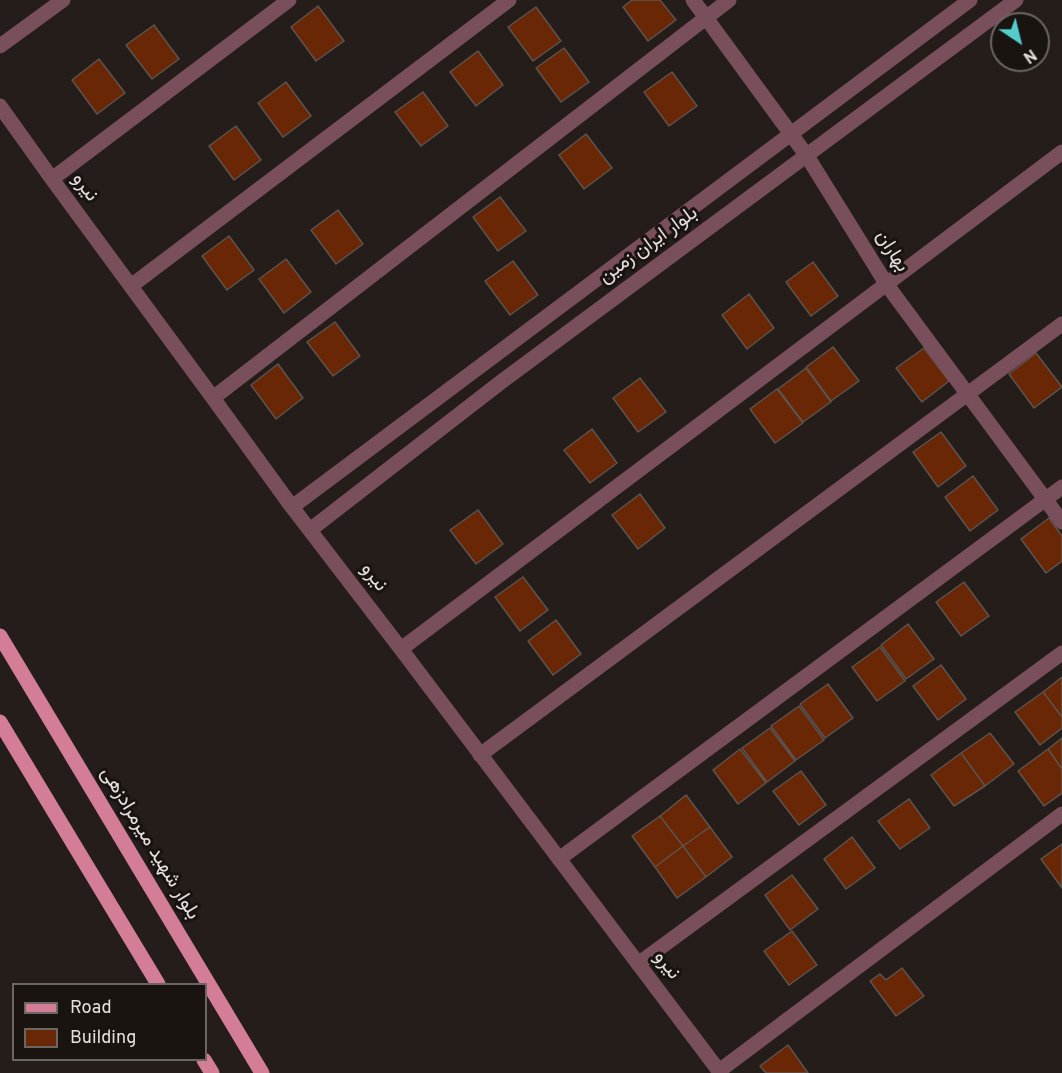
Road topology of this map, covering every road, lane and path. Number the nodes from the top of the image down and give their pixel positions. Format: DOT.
graph roads {
  1 [pos="63,0"];
  2 [pos="289,0"];
  3 [pos="509,0"];
  4 [pos="693,0"];
  5 [pos="729,0"];
  6 [pos="970,0"];
  7 [pos="1016,0"];
  8 [pos="705,17"];
  9 [pos="0,46"];
  10 [pos="0,106"];
  11 [pos="790,134"];
  12 [pos="1062,152"];
  13 [pos="807,156"];
  14 [pos="52,179"];
  15 [pos="886,285"];
  16 [pos="131,286"];
  17 [pos="1062,324"];
  18 [pos="968,394"];
  19 [pos="213,398"];
  20 [pos="1062,487"];
  21 [pos="1046,500"];
  22 [pos="292,507"];
  23 [pos="1062,522"];
  24 [pos="310,530"];
  25 [pos="0,636"];
  26 [pos="401,649"];
  27 [pos="1062,653"];
  28 [pos="0,722"];
  29 [pos="480,755"];
  30 [pos="1062,814"];
  31 [pos="559,859"];
  32 [pos="638,964"];
  33 [pos="157,983"];
  34 [pos="262,1073"];
  1 -- 9 [label="street"];
  2 -- 14 [label="street"];
  3 -- 16 [label="street"];
  4 -- 8 [label="street, بهاران"];
  5 -- 8 [label="street"];
  6 -- 11 [label="street, بلوار ایران زمین"];
  7 -- 13 [label="street, بلوار ایران زمین"];
  8 -- 11 [label="street, بهاران"];
  8 -- 19 [label="street"];
  10 -- 14 [label="street, نیرو"];
  11 -- 13 [label="street, بهاران"];
  11 -- 22 [label="street, بلوار ایران زمین"];
  12 -- 15 [label="street"];
  13 -- 15 [label="street, بهاران"];
  13 -- 24 [label="street, بلوار ایران زمین"];
  14 -- 16 [label="street, نیرو"];
  15 -- 18 [label="street, بهاران"];
  15 -- 26 [label="street"];
  16 -- 19 [label="street, نیرو"];
  17 -- 18 [label="street"];
  18 -- 21 [label="street, بهاران"];
  18 -- 29 [label="street"];
  19 -- 22 [label="street, نیرو"];
  20 -- 21 [label="street"];
  21 -- 23 [label="street, بهاران"];
  21 -- 31 [label="street"];
  22 -- 24 [label="street, نیرو"];
  24 -- 26 [label="street, نیرو"];
  25 -- 34 [label="main road, بلوار شهید میرمرادزهی"];
  26 -- 29 [label="street, نیرو"];
  27 -- 32 [label="street"];
  28 -- 33 [label="main road"];
  29 -- 31 [label="street, نیرو"];
  30 -- 32 [label="street, نیرو"];
  31 -- 32 [label="street, نیرو"];
}
